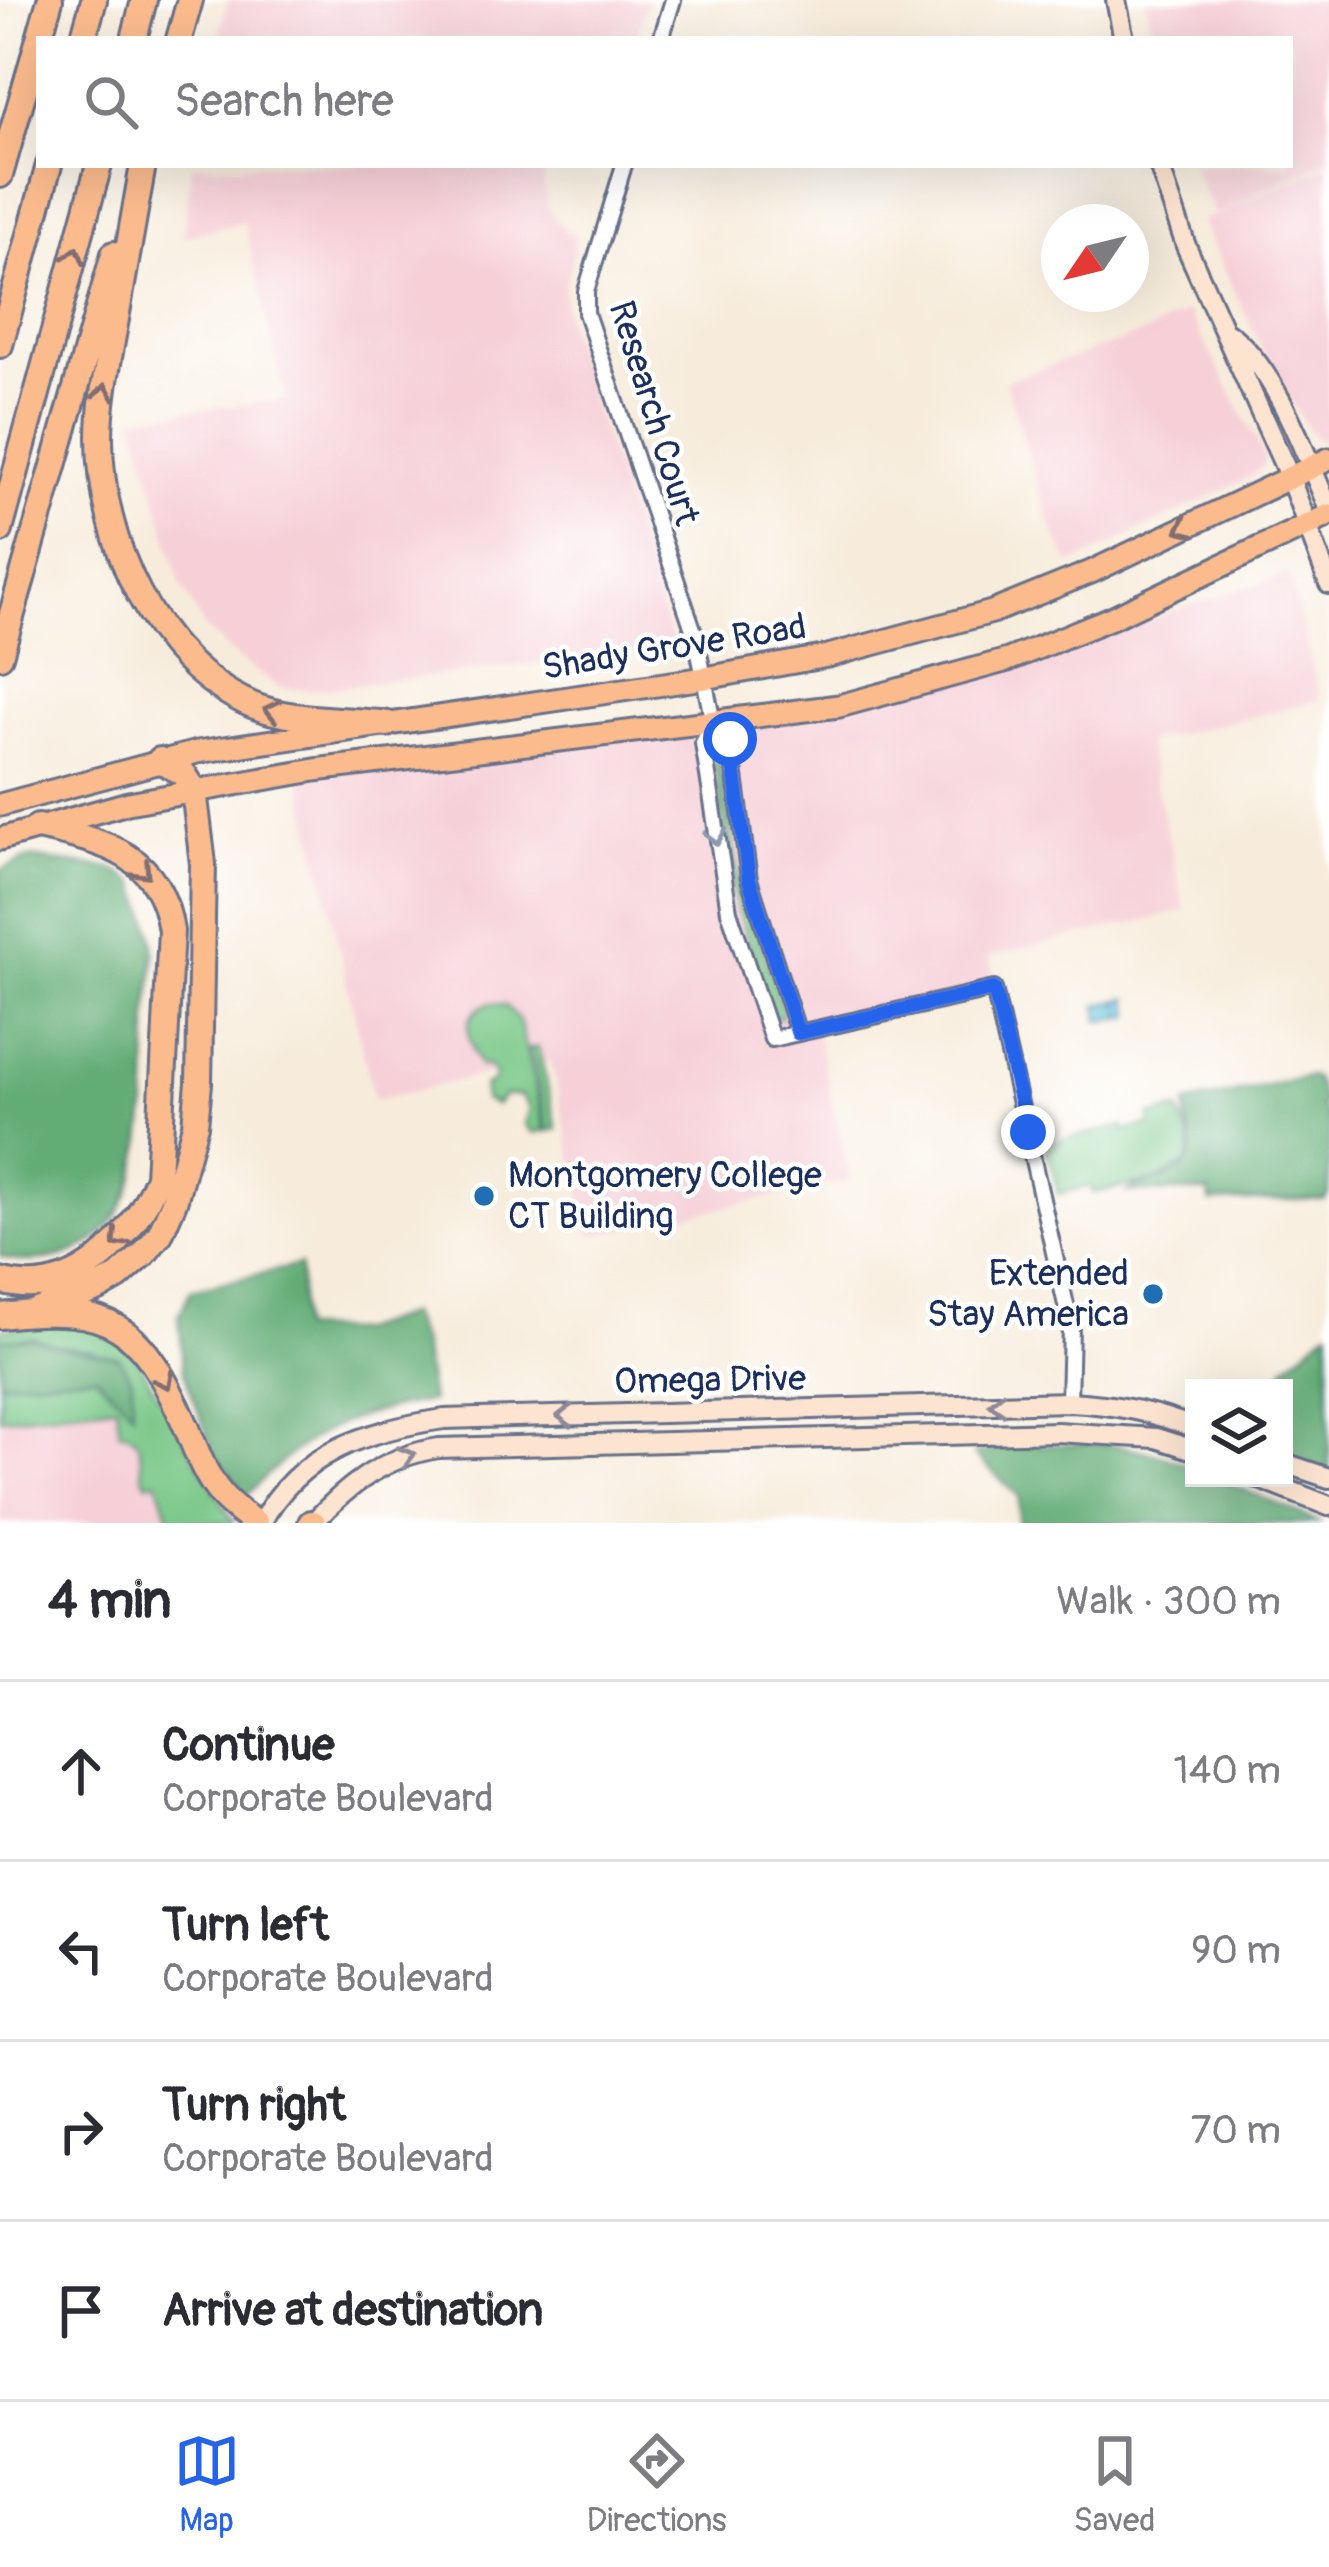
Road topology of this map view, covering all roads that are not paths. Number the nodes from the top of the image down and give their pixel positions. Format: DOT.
graph roads {
  1 [pos="38,0"];
  2 [pos="50,0"];
  3 [pos="94,0"];
  4 [pos="144,0"];
  5 [pos="190,0"];
  6 [pos="673,0"];
  7 [pos="1116,0"];
  8 [pos="40,36"];
  9 [pos="84,36"];
  10 [pos="135,36"];
  11 [pos="180,36"];
  12 [pos="662,36"];
  13 [pos="1123,36"];
  14 [pos="36,49"];
  15 [pos="0,128"];
  16 [pos="47,168"];
  17 [pos="47,168"];
  18 [pos="98,168"];
  19 [pos="141,168"];
  20 [pos="141,168"];
  21 [pos="623,168"];
  22 [pos="1160,168"];
  23 [pos="0,175"];
  24 [pos="0,296"];
  25 [pos="0,345"];
  26 [pos="1310,468"];
  27 [pos="1322,516"];
  28 [pos="0,530"];
  29 [pos="1329,584"];
  30 [pos="0,656"];
  31 [pos="705,678"];
  32 [pos="713,723"];
  33 [pos="388,724"];
  34 [pos="160,760"];
  35 [pos="194,790"];
  36 [pos="1,804"];
  37 [pos="38,826"];
  38 [pos="0,838"];
  39 [pos="798,1033"];
  40 [pos="0,1281"];
  41 [pos="34,1312"];
  42 [pos="0,1316"];
  43 [pos="1069,1402"];
  44 [pos="1185,1424"];
  45 [pos="1185,1447"];
  46 [pos="1293,1466"];
  47 [pos="1329,1478"];
  48 [pos="1280,1487"];
  49 [pos="1329,1506"];
  50 [pos="258,1523"];
  51 [pos="313,1523"];
  1 -- 15 [label="highway"];
  2 -- 8 [label="highway"];
  3 -- 9 [label="highway"];
  4 -- 10 [label="highway"];
  5 -- 11 [label="highway"];
  6 -- 12 [label="street"];
  7 -- 13 [label="main road"];
  14 -- 23 [label="highway"];
  16 -- 24 [label="highway"];
  17 -- 25 [label="highway"];
  28 -- 18 [label="highway, one-way"];
  19 -- 30 [label="highway"];
  33 -- 20 [label="highway, one-way"];
  21 -- 31 [label="street, Research Court"];
  22 -- 26 [label="main road"];
  26 -- 27 [label="main road"];
  26 -- 31 [label="main road, Shady Grove Road, one-way"];
  27 -- 29 [label="main road"];
  27 -- 32 [label="main road, Shady Grove Road"];
  31 -- 32 [label="street, Research Court"];
  31 -- 33 [label="main road, Shady Grove Road"];
  32 -- 35 [label="main road, Shady Grove Road"];
  32 -- 39 [label="street"];
  32 -- 39 [label="street, one-way"];
  33 -- 34 [label="main road, Shady Grove Road"];
  34 -- 35 [label="highway"];
  34 -- 36 [label="main road, Shady Grove Road"];
  35 -- 37 [label="main road, Shady Grove Road"];
  35 -- 41 [label="highway"];
  37 -- 38 [label="main road, Shady Grove Road"];
  37 -- 40 [label="highway, one-way"];
  39 -- 43 [label="street"];
  41 -- 42 [label="highway"];
  41 -- 50 [label="highway, one-way"];
  43 -- 44 [label="main road, Omega Drive"];
  43 -- 50 [label="main road, Omega Drive, one-way"];
  51 -- 45 [label="main road, Omega Drive, one-way"];
  46 -- 47 [label="main road"];
  48 -- 49 [label="main road"];
}
